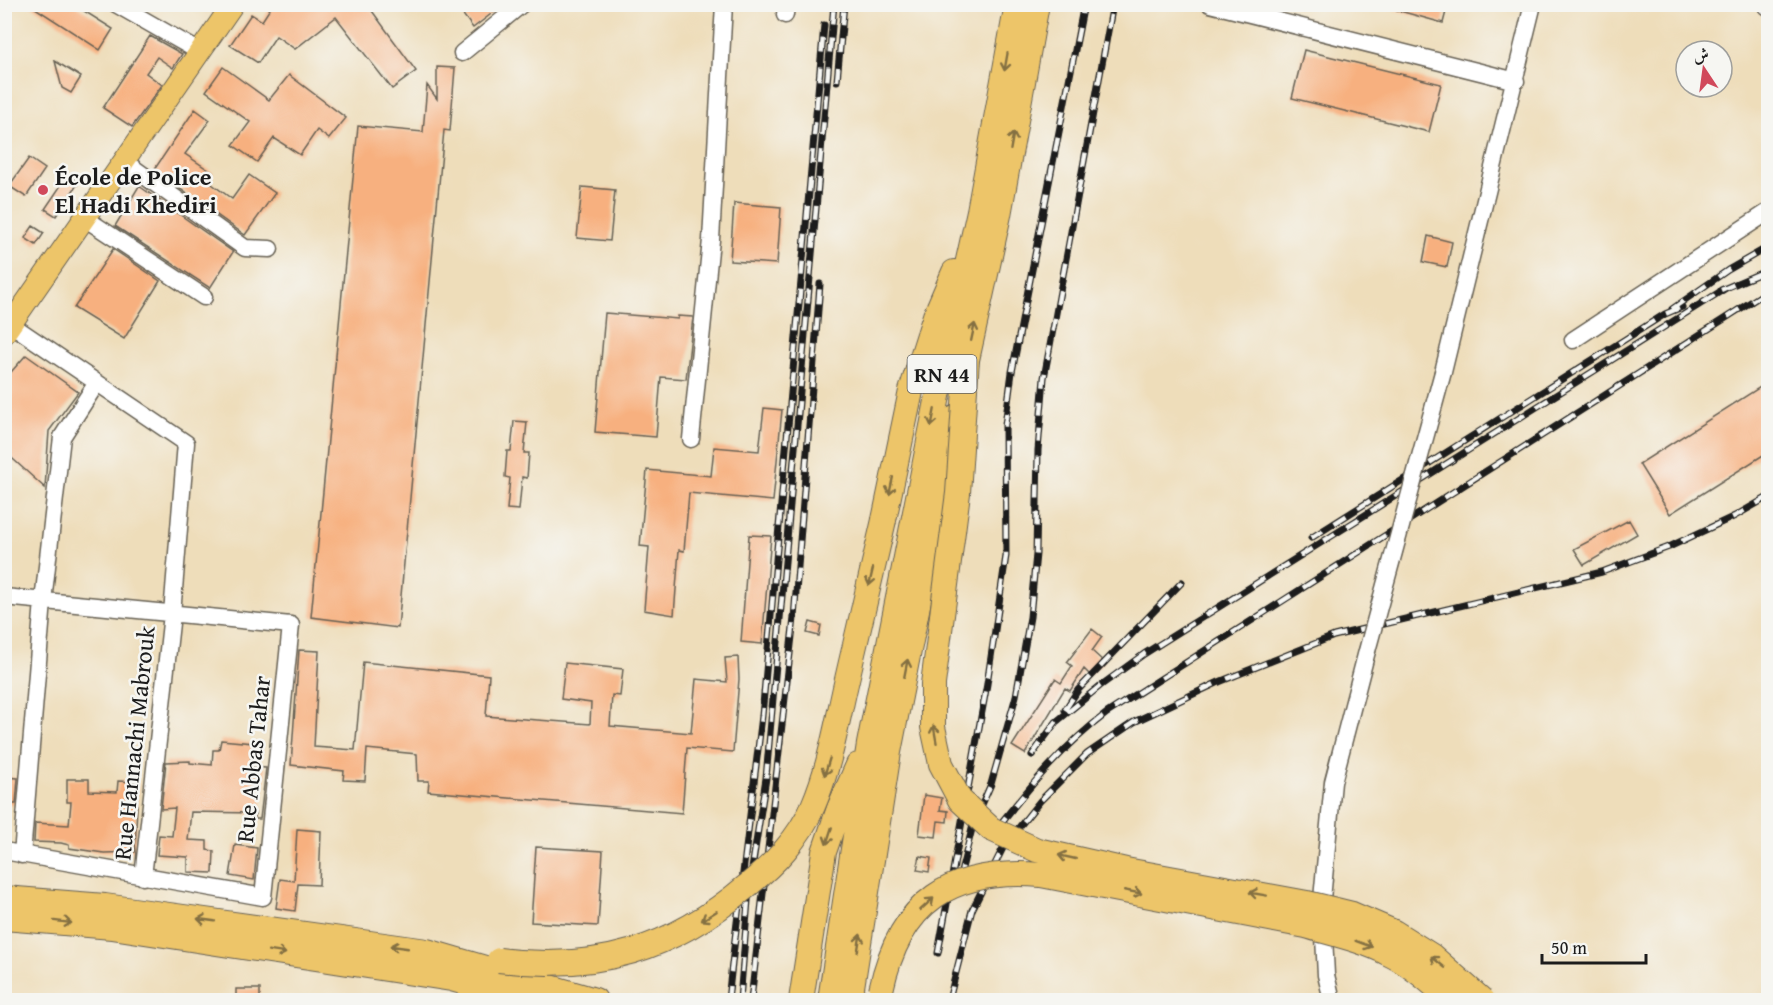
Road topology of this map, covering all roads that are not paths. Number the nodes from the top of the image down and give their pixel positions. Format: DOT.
graph roads {
  1 [pos="116,4"];
  2 [pos="232,4"];
  3 [pos="522,4"];
  4 [pos="724,4"];
  5 [pos="1017,4"];
  6 [pos="1036,4"];
  7 [pos="1210,4"];
  8 [pos="1533,4"];
  9 [pos="200,52"];
  10 [pos="462,53"];
  11 [pos="1516,81"];
  12 [pos="124,162"];
  13 [pos="979,211"];
  14 [pos="1768,212"];
  15 [pos="86,219"];
  16 [pos="270,249"];
  17 [pos="204,297"];
  18 [pos="8,330"];
  19 [pos="1573,340"];
  20 [pos="967,359"];
  21 [pos="96,384"];
  22 [pos="692,439"];
  23 [pos="4,597"];
  24 [pos="44,601"];
  25 [pos="172,614"];
  26 [pos="869,744"];
  27 [pos="4,851"];
  28 [pos="22,855"];
  29 [pos="143,878"];
  30 [pos="4,898"];
  31 [pos="4,918"];
  32 [pos="495,974"];
  33 [pos="881,995"];
  34 [pos="528,1000"];
  35 [pos="595,1000"];
  36 [pos="801,1000"];
  37 [pos="830,1000"];
  38 [pos="850,1000"];
  39 [pos="1332,1000"];
  40 [pos="1451,1000"];
  41 [pos="1482,1000"];
  1 -- 9 [label="street"];
  2 -- 9 [label="main road"];
  3 -- 10 [label="street"];
  4 -- 22 [label="street"];
  5 -- 13 [label="highway, RN 44, one-way"];
  20 -- 6 [label="highway, one-way"];
  7 -- 11 [label="street"];
  8 -- 11 [label="street"];
  9 -- 12 [label="main road"];
  11 -- 39 [label="street, bridge"];
  12 -- 15 [label="main road"];
  12 -- 16 [label="street"];
  13 -- 26 [label="highway, RN 44, one-way"];
  13 -- 32 [label="highway, one-way, bridge"];
  14 -- 19 [label="street"];
  15 -- 17 [label="street"];
  15 -- 18 [label="main road"];
  18 -- 21 [label="street"];
  38 -- 20 [label="highway, one-way"];
  41 -- 20 [label="highway, one-way, bridge"];
  21 -- 24 [label="street"];
  21 -- 25 [label="street, Rue Hannachi Mabrouk"];
  23 -- 24 [label="street"];
  24 -- 25 [label="street"];
  24 -- 28 [label="street"];
  25 -- 29 [label="street, Rue Hannachi Mabrouk"];
  25 -- 29 [label="street, Rue Abbas Tahar"];
  26 -- 36 [label="highway, one-way"];
  26 -- 37 [label="highway"];
  27 -- 28 [label="street"];
  28 -- 29 [label="street"];
  32 -- 30 [label="highway, one-way"];
  31 -- 32 [label="highway, one-way"];
  32 -- 34 [label="highway"];
  32 -- 35 [label="highway"];
  33 -- 40 [label="highway, one-way, bridge"];
}
